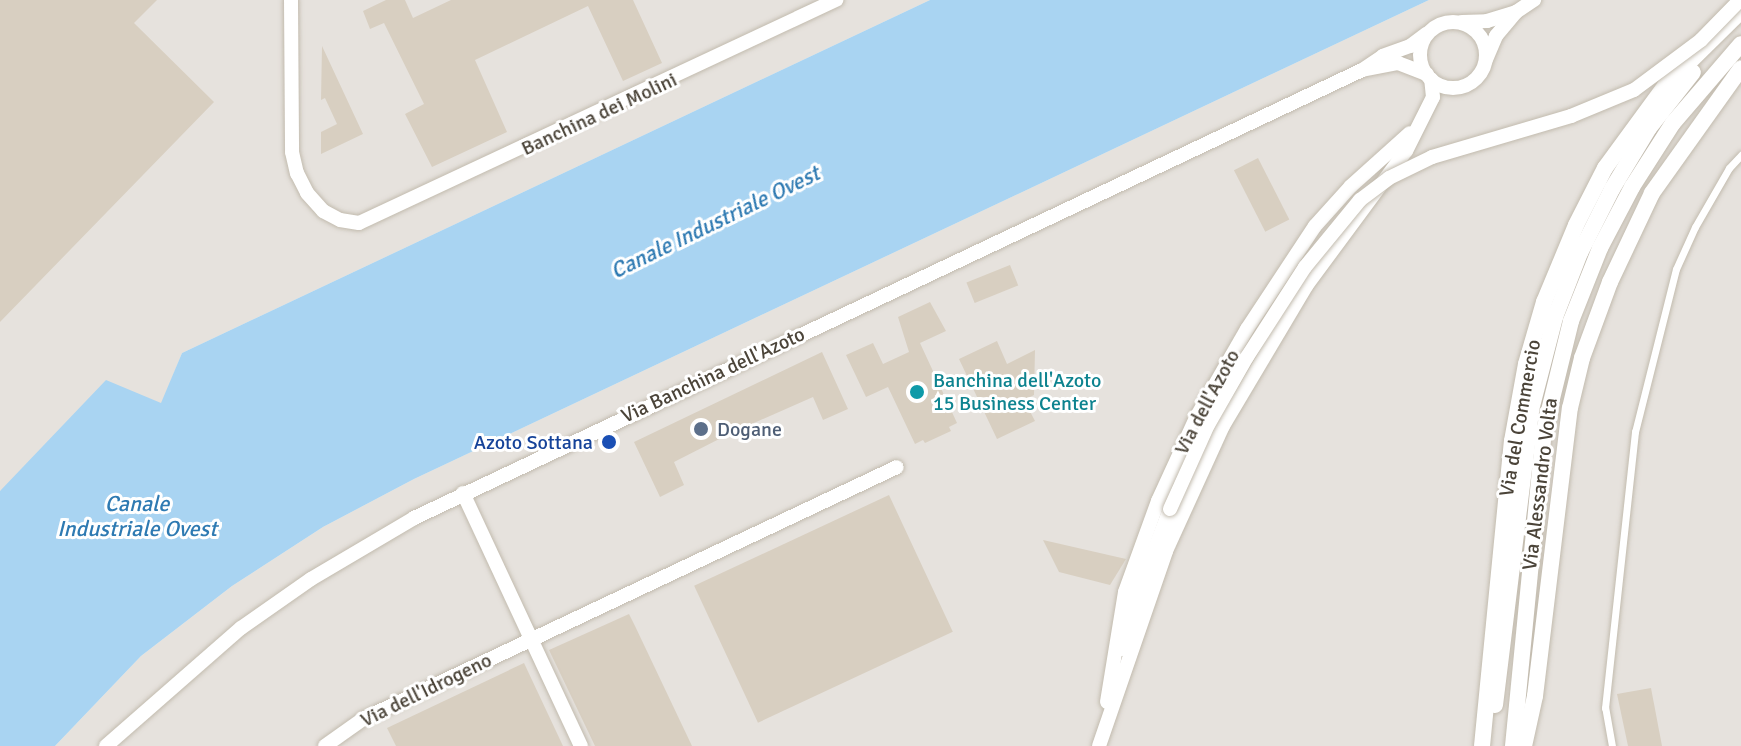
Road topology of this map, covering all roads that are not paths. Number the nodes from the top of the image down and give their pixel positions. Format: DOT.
graph roads {
  1 [pos="291,0"];
  2 [pos="836,0"];
  3 [pos="1534,0"];
  4 [pos="1740,0"];
  5 [pos="1516,12"];
  6 [pos="1741,13"];
  7 [pos="1459,22"];
  8 [pos="1430,31"];
  9 [pos="1741,44"];
  10 [pos="1485,63"];
  11 [pos="1741,68"];
  12 [pos="1362,70"];
  13 [pos="1429,77"];
  14 [pos="1420,125"];
  15 [pos="1741,155"];
  16 [pos="897,467"];
  17 [pos="463,493"];
  18 [pos="531,639"];
  19 [pos="1101,740"];
  20 [pos="106,746"];
  21 [pos="325,746"];
  22 [pos="581,746"];
  23 [pos="1485,746"];
  24 [pos="1513,746"];
  25 [pos="1524,746"];
  26 [pos="1612,746"];
  1 -- 2 [label="street, Banchina dei Molini"];
  3 -- 5 [label="street"];
  4 -- 19 [label="street, bridge"];
  5 -- 7 [label="street"];
  5 -- 10 [label="street"];
  6 -- 23 [label="street, Via Alessandro Volta"];
  6 -- 23 [label="street, Via del Commercio"];
  7 -- 8 [label="street"];
  7 -- 10 [label="street"];
  8 -- 12 [label="street"];
  8 -- 13 [label="street"];
  9 -- 24 [label="street, Via Alessandro Volta"];
  10 -- 13 [label="street"];
  11 -- 25 [label="street"];
  12 -- 13 [label="street"];
  12 -- 17 [label="street, Via Banchina dell'Azoto"];
  13 -- 14 [label="street, Via dell'Azoto"];
  14 -- 19 [label="street, Via dell'Azoto"];
  14 -- 19 [label="street, Via dell'Azoto"];
  15 -- 26 [label="lane"];
  16 -- 18 [label="street, Via dell'Idrogeno"];
  17 -- 18 [label="street"];
  17 -- 20 [label="street, Via Banchina dell'Azoto"];
  18 -- 21 [label="street, Via dell'Idrogeno"];
  18 -- 22 [label="street"];
}
